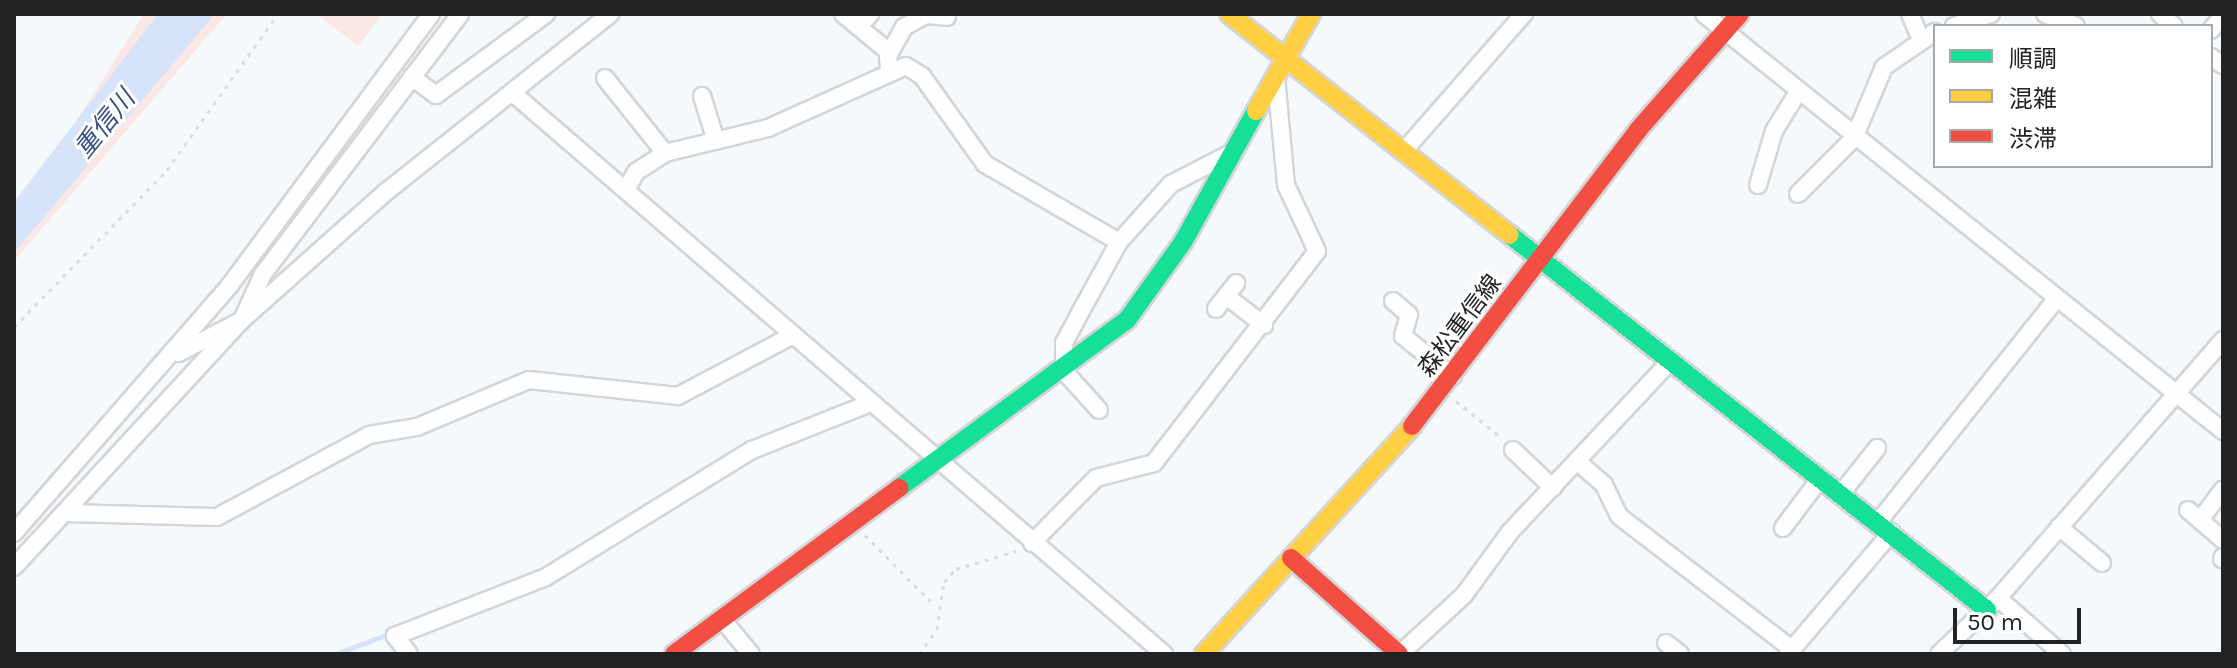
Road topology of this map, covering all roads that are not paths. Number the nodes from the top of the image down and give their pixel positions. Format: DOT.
graph roads {
  1 [pos="431,14"];
  2 [pos="460,14"];
  3 [pos="546,14"];
  4 [pos="610,14"];
  5 [pos="843,14"];
  6 [pos="870,14"];
  7 [pos="1229,14"];
  8 [pos="1311,14"];
  9 [pos="1524,14"];
  10 [pos="1704,14"];
  11 [pos="1740,14"];
  12 [pos="1910,14"];
  13 [pos="1991,14"];
  14 [pos="2045,14"];
  15 [pos="947,17"];
  16 [pos="524,20"];
  17 [pos="1960,24"];
  18 [pos="2071,24"];
  19 [pos="858,27"];
  20 [pos="1724,31"];
  21 [pos="1928,35"];
  22 [pos="1287,56"];
  23 [pos="889,60"];
  24 [pos="412,77"];
  25 [pos="1276,77"];
  26 [pos="605,78"];
  27 [pos="1798,92"];
  28 [pos="515,95"];
  29 [pos="702,96"];
  30 [pos="1854,138"];
  31 [pos="716,141"];
  32 [pos="1235,151"];
  33 [pos="1403,152"];
  34 [pos="665,153"];
  35 [pos="1758,185"];
  36 [pos="626,190"];
  37 [pos="1798,194"];
  38 [pos="1119,242"];
  39 [pos="1541,258"];
  40 [pos="1226,296"];
  41 [pos="1393,301"];
  42 [pos="2054,302"];
  43 [pos="242,320"];
  44 [pos="1264,325"];
  45 [pos="793,335"];
  46 [pos="2223,340"];
  47 [pos="171,357"];
  48 [pos="1668,364"];
  49 [pos="1064,371"];
  50 [pos="1453,376"];
  51 [pos="2173,394"];
  52 [pos="871,403"];
  53 [pos="1099,410"];
  54 [pos="2223,431"];
  55 [pos="1877,448"];
  56 [pos="1513,450"];
  57 [pos="939,462"];
  58 [pos="1579,463"];
  59 [pos="1819,480"];
  60 [pos="1553,488"];
  61 [pos="2223,490"];
  62 [pos="1840,495"];
  63 [pos="66,513"];
  64 [pos="1885,527"];
  65 [pos="2059,527"];
  66 [pos="1783,528"];
  67 [pos="14,533"];
  68 [pos="2223,540"];
  69 [pos="1030,541"];
  70 [pos="1291,558"];
  71 [pos="2102,563"];
  72 [pos="14,567"];
  73 [pos="1993,604"];
  74 [pos="722,619"];
  75 [pos="1666,643"];
  76 [pos="1790,651"];
  77 [pos="409,654"];
  78 [pos="674,654"];
  79 [pos="751,654"];
  80 [pos="1164,654"];
  81 [pos="1204,654"];
  82 [pos="1399,654"];
  83 [pos="1680,654"];
  84 [pos="1939,654"];
  85 [pos="2062,654"];
  1 -- 47 [label="street"];
  2 -- 24 [label="street"];
  3 -- 16 [label="street"];
  4 -- 28 [label="street"];
  5 -- 19 [label="street"];
  6 -- 19 [label="street"];
  7 -- 22 [label="street"];
  8 -- 22 [label="street"];
  9 -- 33 [label="street"];
  10 -- 20 [label="street"];
  11 -- 20 [label="street, 森松重信線"];
  12 -- 21 [label="street"];
  13 -- 17 [label="street"];
  14 -- 18 [label="street"];
  15 -- 23 [label="street"];
  16 -- 24 [label="street"];
  19 -- 23 [label="street"];
  20 -- 27 [label="street"];
  20 -- 39 [label="street, 森松重信線"];
  21 -- 30 [label="street"];
  22 -- 25 [label="street"];
  22 -- 33 [label="street"];
  23 -- 31 [label="street"];
  23 -- 38 [label="street"];
  24 -- 43 [label="street"];
  25 -- 32 [label="street"];
  25 -- 44 [label="street"];
  26 -- 34 [label="street"];
  27 -- 30 [label="street"];
  27 -- 35 [label="street"];
  28 -- 36 [label="street"];
  28 -- 43 [label="street"];
  29 -- 31 [label="street"];
  30 -- 37 [label="street"];
  30 -- 42 [label="street"];
  31 -- 34 [label="street"];
  32 -- 38 [label="street"];
  32 -- 49 [label="street"];
  33 -- 39 [label="street"];
  34 -- 36 [label="street"];
  36 -- 45 [label="street"];
  38 -- 49 [label="street"];
  39 -- 48 [label="street"];
  39 -- 50 [label="street, 森松重信線"];
  40 -- 44 [label="street"];
  41 -- 50 [label="street"];
  42 -- 51 [label="street"];
  42 -- 64 [label="street"];
  43 -- 47 [label="street"];
  43 -- 63 [label="street"];
  44 -- 69 [label="street"];
  45 -- 52 [label="street"];
  45 -- 63 [label="street"];
  46 -- 51 [label="street"];
  47 -- 67 [label="street"];
  48 -- 58 [label="street"];
  48 -- 59 [label="street"];
  49 -- 53 [label="street"];
  49 -- 57 [label="street"];
  50 -- 70 [label="street, 森松重信線"];
  51 -- 54 [label="street"];
  51 -- 65 [label="street"];
  52 -- 57 [label="street"];
  52 -- 77 [label="street"];
  55 -- 62 [label="street"];
  56 -- 60 [label="street"];
  57 -- 69 [label="street"];
  57 -- 74 [label="street"];
  58 -- 60 [label="street"];
  58 -- 76 [label="street"];
  59 -- 62 [label="street"];
  59 -- 66 [label="street"];
  60 -- 82 [label="street"];
  61 -- 68 [label="street"];
  62 -- 64 [label="street"];
  63 -- 72 [label="street"];
  64 -- 73 [label="street"];
  64 -- 76 [label="street"];
  65 -- 71 [label="street"];
  65 -- 73 [label="street"];
  69 -- 80 [label="street"];
  70 -- 81 [label="street, 森松重信線"];
  70 -- 82 [label="street"];
  73 -- 84 [label="street"];
  73 -- 85 [label="street"];
  74 -- 78 [label="street"];
  74 -- 79 [label="street"];
  75 -- 83 [label="street"];
}
